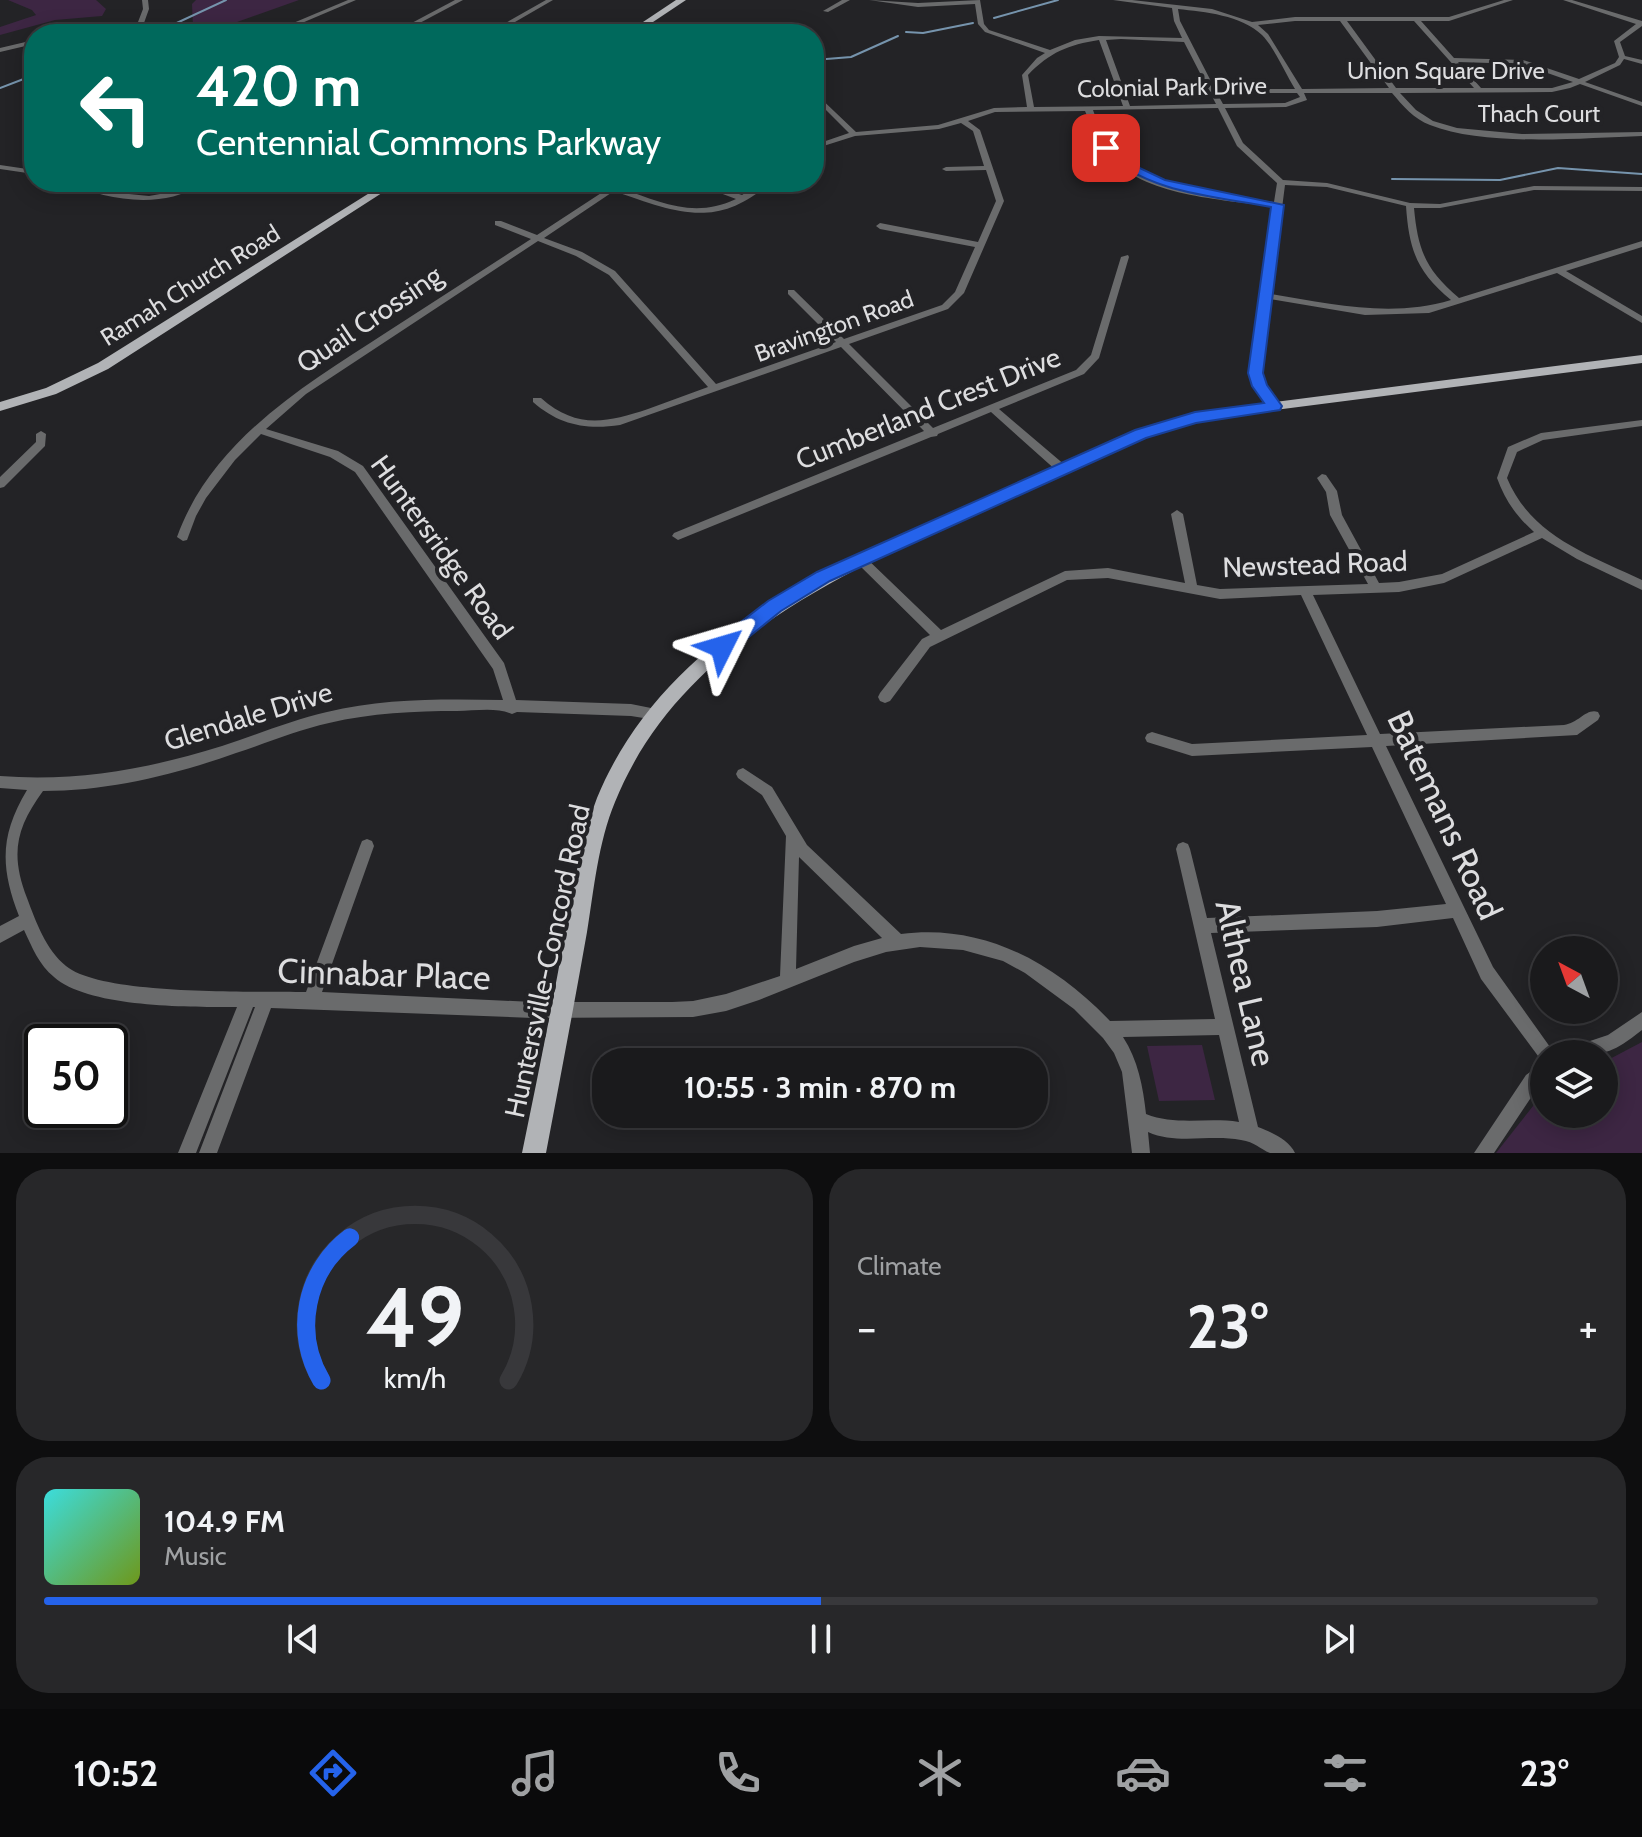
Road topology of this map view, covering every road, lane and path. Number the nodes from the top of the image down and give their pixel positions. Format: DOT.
graph roads {
  1 [pos="145,0"];
  2 [pos="353,0"];
  3 [pos="460,0"];
  4 [pos="550,0"];
  5 [pos="682,0"];
  6 [pos="847,0"];
  7 [pos="872,0"];
  8 [pos="1116,0"];
  9 [pos="1510,0"];
  10 [pos="1566,0"];
  11 [pos="977,1"];
  12 [pos="1175,8"];
  13 [pos="826,11"];
  14 [pos="1342,19"];
  15 [pos="1417,20"];
  16 [pos="509,23"];
  17 [pos="140,24"];
  18 [pos="294,24"];
  19 [pos="413,24"];
  20 [pos="513,24"];
  21 [pos="645,24"];
  22 [pos="1252,24"];
  23 [pos="1642,24"];
  24 [pos="1102,39"];
  25 [pos="1186,40"];
  26 [pos="24,44"];
  27 [pos="0,50"];
  28 [pos="1052,53"];
  29 [pos="1622,57"];
  30 [pos="1454,60"];
  31 [pos="1642,62"];
  32 [pos="1580,81"];
  33 [pos="1479,90"];
  34 [pos="1212,91"];
  35 [pos="1301,91"];
  36 [pos="1397,91"];
  37 [pos="824,104"];
  38 [pos="1642,104"];
  39 [pos="1220,107"];
  40 [pos="1088,108"];
  41 [pos="1127,108"];
  42 [pos="1031,109"];
  43 [pos="962,120"];
  44 [pos="854,134"];
  45 [pos="1642,134"];
  46 [pos="824,144"];
  47 [pos="0,167"];
  48 [pos="988,168"];
  49 [pos="946,169"];
  50 [pos="24,170"];
  51 [pos="1281,182"];
  52 [pos="1642,189"];
  53 [pos="104,192"];
  54 [pos="181,192"];
  55 [pos="378,192"];
  56 [pos="607,192"];
  57 [pos="635,192"];
  58 [pos="724,192"];
  59 [pos="754,192"];
  60 [pos="745,199"];
  61 [pos="1278,205"];
  62 [pos="1410,205"];
  63 [pos="498,223"];
  64 [pos="880,226"];
  65 [pos="536,238"];
  66 [pos="1642,244"];
  67 [pos="981,245"];
  68 [pos="1125,257"];
  69 [pos="1560,271"];
  70 [pos="791,292"];
  71 [pos="1266,296"];
  72 [pos="1459,302"];
  73 [pos="1642,320"];
  74 [pos="843,345"];
  75 [pos="1642,359"];
  76 [pos="715,389"];
  77 [pos="537,400"];
  78 [pos="1275,406"];
  79 [pos="0,407"];
  80 [pos="993,409"];
  81 [pos="1642,423"];
  82 [pos="258,430"];
  83 [pos="41,434"];
  84 [pos="933,434"];
  85 [pos="1062,469"];
  86 [pos="1322,478"];
  87 [pos="0,484"];
  88 [pos="1177,514"];
  89 [pos="1543,533"];
  90 [pos="678,536"];
  91 [pos="183,537"];
  92 [pos="860,559"];
  93 [pos="1642,585"];
  94 [pos="1376,588"];
  95 [pos="1192,590"];
  96 [pos="1305,591"];
  97 [pos="939,636"];
  98 [pos="885,697"];
  99 [pos="512,708"];
  100 [pos="656,714"];
  101 [pos="1593,716"];
  102 [pos="1152,738"];
  103 [pos="1377,741"];
  104 [pos="743,774"];
  105 [pos="0,782"];
  106 [pos="40,784"];
  107 [pos="792,838"];
  108 [pos="367,846"];
  109 [pos="1183,849"];
  110 [pos="1456,910"];
  111 [pos="28,919"];
  112 [pos="1201,926"];
  113 [pos="0,935"];
  114 [pos="899,943"];
  115 [pos="788,978"];
  116 [pos="257,999"];
  117 [pos="311,1000"];
  118 [pos="561,1011"];
  119 [pos="1642,1020"];
  120 [pos="1226,1027"];
  121 [pos="1104,1029"];
  122 [pos="1537,1040"];
  123 [pos="1616,1040"];
  124 [pos="1530,1084"];
  125 [pos="1137,1119"];
  126 [pos="1250,1131"];
  127 [pos="187,1153"];
  128 [pos="208,1153"];
  129 [pos="534,1153"];
  130 [pos="1141,1153"];
  131 [pos="1286,1153"];
  132 [pos="1483,1153"];
  1 -- 17 [label="street"];
  2 -- 18 [label="street"];
  3 -- 19 [label="street"];
  4 -- 16 [label="street"];
  5 -- 21 [label="main road"];
  6 -- 13 [label="street"];
  7 -- 11 [label="street"];
  8 -- 12 [label="street"];
  9 -- 15 [label="street"];
  10 -- 23 [label="street"];
  11 -- 28 [label="street"];
  12 -- 22 [label="street"];
  12 -- 25 [label="street"];
  14 -- 15 [label="street"];
  14 -- 22 [label="street"];
  14 -- 36 [label="street, Thach Court"];
  15 -- 30 [label="street"];
  16 -- 20 [label="street"];
  22 -- 35 [label="street, Colonial Park Drive"];
  23 -- 29 [label="street"];
  24 -- 25 [label="street"];
  24 -- 28 [label="street"];
  24 -- 41 [label="street"];
  25 -- 34 [label="street"];
  26 -- 27 [label="street"];
  28 -- 42 [label="street"];
  29 -- 31 [label="street"];
  29 -- 32 [label="street, Union Square Drive"];
  30 -- 32 [label="street"];
  30 -- 33 [label="street"];
  32 -- 33 [label="street, Union Square Drive"];
  32 -- 38 [label="street"];
  33 -- 36 [label="street, Union Square Drive"];
  34 -- 35 [label="street, Union Square Drive"];
  34 -- 39 [label="street"];
  35 -- 36 [label="street, Union Square Drive"];
  35 -- 39 [label="street, Colonial Park Drive"];
  36 -- 45 [label="street, Thach Court"];
  37 -- 44 [label="street"];
  39 -- 41 [label="street, Colonial Park Drive"];
  39 -- 51 [label="street"];
  40 -- 41 [label="street, Colonial Park Drive"];
  40 -- 42 [label="street, Colonial Park Drive"];
  40 -- 61 [label="street"];
  42 -- 43 [label="street, Colonial Park Drive"];
  43 -- 44 [label="street, Colonial Park Drive"];
  43 -- 48 [label="street, Bravington Road"];
  44 -- 46 [label="street, Colonial Park Drive"];
  47 -- 50 [label="street"];
  48 -- 49 [label="street"];
  48 -- 67 [label="street, Bravington Road"];
  51 -- 61 [label="street"];
  51 -- 62 [label="street"];
  52 -- 62 [label="street"];
  53 -- 54 [label="street"];
  55 -- 79 [label="main road, Ramah Church Road"];
  56 -- 65 [label="street, Quail Crossing"];
  57 -- 60 [label="street"];
  58 -- 60 [label="street"];
  59 -- 60 [label="street"];
  61 -- 71 [label="street"];
  62 -- 72 [label="street"];
  63 -- 65 [label="street"];
  64 -- 67 [label="street"];
  65 -- 76 [label="street"];
  65 -- 82 [label="street, Quail Crossing"];
  66 -- 69 [label="street"];
  67 -- 74 [label="street, Bravington Road"];
  68 -- 80 [label="street, Cumberland Crest Drive"];
  69 -- 72 [label="street"];
  69 -- 73 [label="street"];
  70 -- 74 [label="street"];
  71 -- 72 [label="street"];
  71 -- 78 [label="street"];
  74 -- 76 [label="street, Bravington Road"];
  74 -- 84 [label="street"];
  75 -- 78 [label="main road, Huntersville-Concord Road"];
  76 -- 77 [label="street, Bravington Road"];
  78 -- 85 [label="main road, Huntersville-Concord Road"];
  80 -- 84 [label="street, Cumberland Crest Drive"];
  80 -- 85 [label="street"];
  81 -- 89 [label="street"];
  82 -- 91 [label="street, Quail Crossing"];
  82 -- 99 [label="street, Huntersridge Road"];
  83 -- 87 [label="street"];
  84 -- 90 [label="street, Cumberland Crest Drive"];
  85 -- 92 [label="main road, Huntersville-Concord Road"];
  86 -- 94 [label="street"];
  88 -- 95 [label="street"];
  89 -- 93 [label="street"];
  89 -- 94 [label="street, Newstead Road"];
  92 -- 97 [label="street"];
  92 -- 100 [label="main road, Huntersville-Concord Road"];
  94 -- 96 [label="street, Newstead Road"];
  95 -- 96 [label="street, Newstead Road"];
  95 -- 97 [label="street, Newstead Road"];
  96 -- 103 [label="street, Batemans Road"];
  97 -- 98 [label="street, Newstead Road"];
  99 -- 100 [label="street, Glendale Drive"];
  99 -- 106 [label="street, Glendale Drive"];
  100 -- 118 [label="main road, Huntersville-Concord Road"];
  101 -- 103 [label="street"];
  102 -- 103 [label="street"];
  103 -- 110 [label="street, Batemans Road"];
  104 -- 107 [label="street"];
  105 -- 106 [label="street, Glendale Drive"];
  106 -- 111 [label="street, Cinnabar Place"];
  107 -- 114 [label="street"];
  107 -- 115 [label="street"];
  108 -- 117 [label="street"];
  109 -- 112 [label="street, Althea Lane"];
  110 -- 112 [label="street"];
  110 -- 122 [label="street, Batemans Road"];
  111 -- 113 [label="street"];
  111 -- 116 [label="street, Cinnabar Place"];
  112 -- 120 [label="street, Althea Lane"];
  114 -- 115 [label="street, Cinnabar Place"];
  114 -- 121 [label="street, Cinnabar Place"];
  115 -- 118 [label="street, Cinnabar Place"];
  116 -- 117 [label="street, Cinnabar Place"];
  116 -- 127 [label="street"];
  116 -- 128 [label="street"];
  117 -- 118 [label="street, Cinnabar Place"];
  118 -- 129 [label="main road, Huntersville-Concord Road"];
  119 -- 123 [label="street"];
  120 -- 121 [label="street"];
  120 -- 126 [label="street, Althea Lane"];
  121 -- 125 [label="street, Cinnabar Place"];
  124 -- 132 [label="street"];
  125 -- 126 [label="street"];
  125 -- 130 [label="street, Cinnabar Place"];
  126 -- 131 [label="street"];
}
